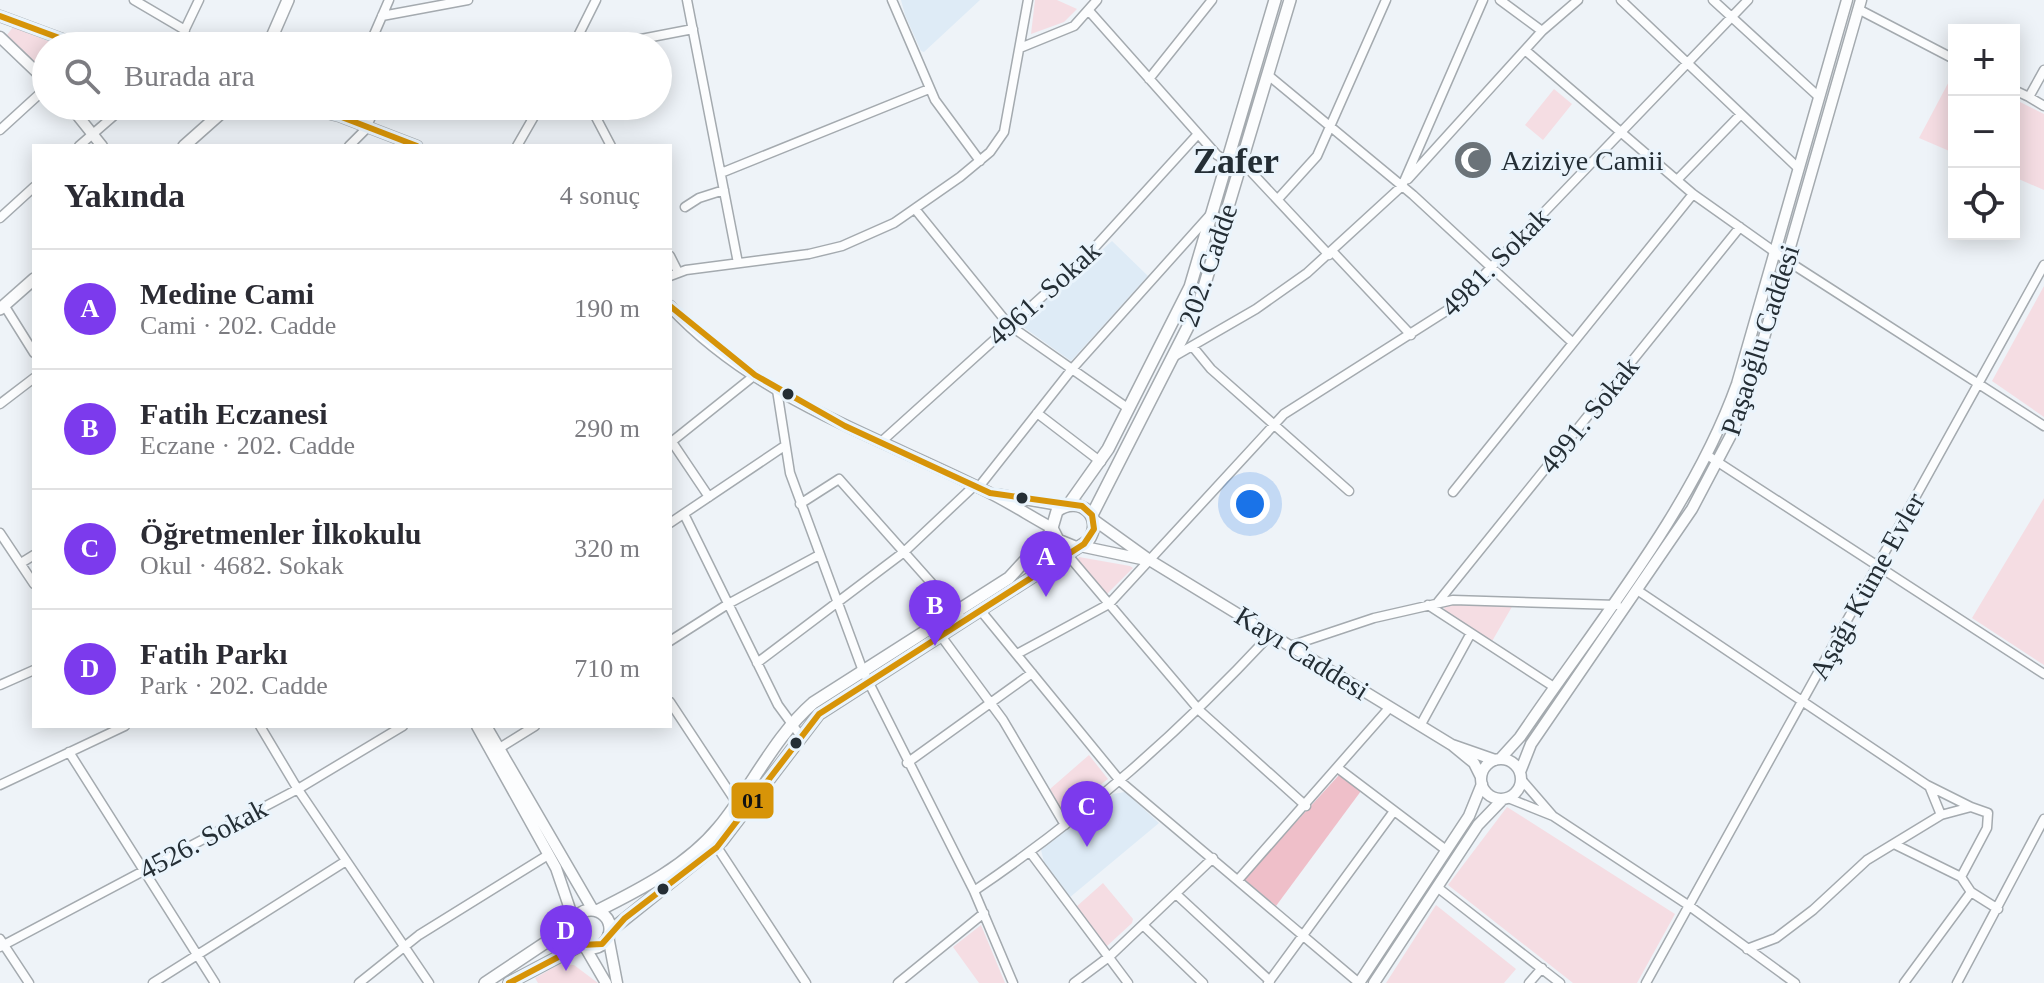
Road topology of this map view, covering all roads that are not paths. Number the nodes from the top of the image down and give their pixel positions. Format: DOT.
graph roads {
  1 [pos="134,0"];
  2 [pos="199,0"];
  3 [pos="288,0"];
  4 [pos="389,0"];
  5 [pos="468,0"];
  6 [pos="596,0"];
  7 [pos="687,0"];
  8 [pos="892,0"];
  9 [pos="1097,0"];
  10 [pos="1212,0"];
  11 [pos="1275,0"];
  12 [pos="1290,0"];
  13 [pos="1386,0"];
  14 [pos="1483,0"];
  15 [pos="1500,0"];
  16 [pos="1578,0"];
  17 [pos="1621,0"];
  18 [pos="1713,0"];
  19 [pos="1748,0"];
  20 [pos="1847,0"];
  21 [pos="1025,2"];
  22 [pos="1859,4"];
  23 [pos="1090,12"];
  24 [pos="0,16"];
  25 [pos="382,16"];
  26 [pos="1732,17"];
  27 [pos="693,29"];
  28 [pos="185,30"];
  29 [pos="1542,31"];
  30 [pos="43,32"];
  31 [pos="274,32"];
  32 [pos="375,32"];
  33 [pos="580,32"];
  34 [pos="672,33"];
  35 [pos="0,37"];
  36 [pos="1020,48"];
  37 [pos="1525,50"];
  38 [pos="1948,56"];
  39 [pos="1688,63"];
  40 [pos="32,68"];
  41 [pos="2044,70"];
  42 [pos="1268,75"];
  43 [pos="1149,79"];
  44 [pos="929,89"];
  45 [pos="2020,93"];
  46 [pos="1819,97"];
  47 [pos="2029,97"];
  48 [pos="32,101"];
  49 [pos="2044,106"];
  50 [pos="1741,114"];
  51 [pos="82,120"];
  52 [pos="109,120"];
  53 [pos="213,120"];
  54 [pos="357,120"];
  55 [pos="370,120"];
  56 [pos="532,120"];
  57 [pos="597,120"];
  58 [pos="367,126"];
  59 [pos="1329,127"];
  60 [pos="0,130"];
  61 [pos="94,133"];
  62 [pos="1622,133"];
  63 [pos="1198,134"];
  64 [pos="81,144"];
  65 [pos="101,144"];
  66 [pos="186,144"];
  67 [pos="351,144"];
  68 [pos="412,144"];
  69 [pos="518,144"];
  70 [pos="610,144"];
  71 [pos="980,161"];
  72 [pos="1227,163"];
  73 [pos="1241,166"];
  74 [pos="1798,168"];
  75 [pos="721,173"];
  76 [pos="1677,180"];
  77 [pos="1402,186"];
  78 [pos="32,189"];
  79 [pos="724,190"];
  80 [pos="1693,194"];
  81 [pos="1278,199"];
  82 [pos="685,207"];
  83 [pos="915,209"];
  84 [pos="1213,212"];
  85 [pos="0,218"];
  86 [pos="1740,227"];
  87 [pos="1774,252"];
  88 [pos="1331,253"];
  89 [pos="1786,260"];
  90 [pos="738,263"];
  91 [pos="2044,265"];
  92 [pos="1493,268"];
  93 [pos="674,274"];
  94 [pos="32,281"];
  95 [pos="2,307"];
  96 [pos="672,308"];
  97 [pos="1009,325"];
  98 [pos="1411,335"];
  99 [pos="1573,343"];
  100 [pos="1193,347"];
  101 [pos="32,350"];
  102 [pos="1172,357"];
  103 [pos="1072,369"];
  104 [pos="755,375"];
  105 [pos="32,380"];
  106 [pos="1979,385"];
  107 [pos="777,390"];
  108 [pos="0,404"];
  109 [pos="1129,409"];
  110 [pos="1037,413"];
  111 [pos="1272,425"];
  112 [pos="2044,426"];
  113 [pos="672,440"];
  114 [pos="881,442"];
  115 [pos="783,447"];
  116 [pos="1707,455"];
  117 [pos="1101,462"];
  118 [pos="1719,462"];
  119 [pos="976,487"];
  120 [pos="1349,491"];
  121 [pos="1453,492"];
  122 [pos="990,493"];
  123 [pos="709,497"];
  124 [pos="800,504"];
  125 [pos="1067,505"];
  126 [pos="684,514"];
  127 [pos="1093,518"];
  128 [pos="672,522"];
  129 [pos="1052,529"];
  130 [pos="0,533"];
  131 [pos="1073,548"];
  132 [pos="904,552"];
  133 [pos="819,555"];
  134 [pos="32,556"];
  135 [pos="1151,561"];
  136 [pos="21,563"];
  137 [pos="1879,565"];
  138 [pos="32,581"];
  139 [pos="1637,590"];
  140 [pos="1438,602"];
  141 [pos="837,603"];
  142 [pos="728,604"];
  143 [pos="1109,604"];
  144 [pos="1611,604"];
  145 [pos="1428,605"];
  146 [pos="1626,605"];
  147 [pos="981,611"];
  148 [pos="961,616"];
  149 [pos="1471,633"];
  150 [pos="1271,634"];
  151 [pos="941,636"];
  152 [pos="672,640"];
  153 [pos="1290,646"];
  154 [pos="1017,654"];
  155 [pos="757,663"];
  156 [pos="32,671"];
  157 [pos="1032,673"];
  158 [pos="2044,674"];
  159 [pos="865,677"];
  160 [pos="0,685"];
  161 [pos="1554,687"];
  162 [pos="1802,702"];
  163 [pos="992,703"];
  164 [pos="672,705"];
  165 [pos="1390,707"];
  166 [pos="1200,711"];
  167 [pos="1420,726"];
  168 [pos="119,728"];
  169 [pos="261,728"];
  170 [pos="400,728"];
  171 [pos="478,728"];
  172 [pos="487,728"];
  173 [pos="532,728"];
  174 [pos="796,730"];
  175 [pos="1452,745"];
  176 [pos="498,749"];
  177 [pos="69,752"];
  178 [pos="1498,760"];
  179 [pos="907,763"];
  180 [pos="1339,769"];
  181 [pos="1521,775"];
  182 [pos="1481,781"];
  183 [pos="1121,782"];
  184 [pos="0,785"];
  185 [pos="1927,785"];
  186 [pos="298,789"];
  187 [pos="1506,798"];
  188 [pos="1306,806"];
  189 [pos="1971,807"];
  190 [pos="740,808"];
  191 [pos="1394,811"];
  192 [pos="1941,815"];
  193 [pos="1553,816"];
  194 [pos="2044,819"];
  195 [pos="1065,825"];
  196 [pos="1896,845"];
  197 [pos="717,847"];
  198 [pos="1446,850"];
  199 [pos="1030,852"];
  200 [pos="548,855"];
  201 [pos="1213,858"];
  202 [pos="346,861"];
  203 [pos="142,871"];
  204 [pos="1961,877"];
  205 [pos="1238,880"];
  206 [pos="1437,887"];
  207 [pos="974,891"];
  208 [pos="1971,892"];
  209 [pos="1176,894"];
  210 [pos="1688,905"];
  211 [pos="1998,909"];
  212 [pos="595,910"];
  213 [pos="984,913"];
  214 [pos="573,923"];
  215 [pos="1143,925"];
  216 [pos="609,933"];
  217 [pos="1304,935"];
  218 [pos="1,944"];
  219 [pos="404,946"];
  220 [pos="583,946"];
  221 [pos="1747,949"];
  222 [pos="195,953"];
  223 [pos="1108,957"];
  224 [pos="1542,968"];
  225 [pos="1269,982"];
  226 [pos="29,983"];
  227 [pos="153,983"];
  228 [pos="215,983"];
  229 [pos="359,983"];
  230 [pos="429,983"];
  231 [pos="485,983"];
  232 [pos="509,983"];
  233 [pos="606,983"];
  234 [pos="617,983"];
  235 [pos="806,983"];
  236 [pos="898,983"];
  237 [pos="1013,983"];
  238 [pos="1074,983"];
  239 [pos="1128,983"];
  240 [pos="1203,983"];
  241 [pos="1359,983"];
  242 [pos="1374,983"];
  243 [pos="1529,983"];
  244 [pos="1560,983"];
  245 [pos="1646,983"];
  246 [pos="1795,983"];
  247 [pos="1904,983"];
  248 [pos="1957,983"];
  1 -- 28 [label="street"];
  2 -- 28 [label="street"];
  3 -- 31 [label="main road"];
  4 -- 25 [label="street"];
  5 -- 25 [label="street"];
  6 -- 33 [label="street"];
  7 -- 27 [label="street"];
  8 -- 44 [label="street"];
  9 -- 23 [label="street"];
  10 -- 43 [label="street"];
  11 -- 72 [label="main road, 202. Cadde"];
  12 -- 42 [label="main road, 202. Cadde"];
  13 -- 59 [label="street"];
  14 -- 77 [label="street"];
  15 -- 29 [label="street"];
  16 -- 29 [label="street"];
  17 -- 39 [label="street"];
  18 -- 26 [label="street"];
  19 -- 26 [label="street, 4981. Sokak"];
  20 -- 46 [label="street, Paşaoğlu Caddesi"];
  21 -- 36 [label="street"];
  22 -- 38 [label="street"];
  22 -- 89 [label="street, Paşaoğlu Caddesi"];
  23 -- 36 [label="street"];
  23 -- 43 [label="street"];
  24 -- 30 [label="street"];
  25 -- 32 [label="street"];
  26 -- 39 [label="street, 4981. Sokak"];
  26 -- 46 [label="street"];
  27 -- 34 [label="street"];
  27 -- 75 [label="street"];
  29 -- 37 [label="street"];
  35 -- 40 [label="street"];
  36 -- 71 [label="street"];
  37 -- 62 [label="street"];
  37 -- 77 [label="street"];
  39 -- 50 [label="street"];
  39 -- 62 [label="street, 4981. Sokak"];
  41 -- 47 [label="street"];
  42 -- 59 [label="street"];
  42 -- 73 [label="main road, 202. Cadde"];
  43 -- 63 [label="street"];
  44 -- 71 [label="street"];
  44 -- 75 [label="street"];
  45 -- 47 [label="street"];
  46 -- 74 [label="street, Paşaoğlu Caddesi"];
  47 -- 49 [label="street"];
  48 -- 60 [label="street"];
  50 -- 74 [label="street"];
  50 -- 76 [label="street"];
  51 -- 61 [label="street"];
  52 -- 61 [label="street"];
  53 -- 66 [label="main road"];
  54 -- 58 [label="street"];
  55 -- 58 [label="street"];
  56 -- 69 [label="street"];
  57 -- 70 [label="street"];
  58 -- 67 [label="street"];
  58 -- 68 [label="street"];
  59 -- 77 [label="street"];
  59 -- 81 [label="street"];
  61 -- 64 [label="street"];
  61 -- 65 [label="street"];
  62 -- 76 [label="street"];
  62 -- 92 [label="street, 4981. Sokak"];
  63 -- 72 [label="street"];
  63 -- 97 [label="street, 4961. Sokak"];
  71 -- 83 [label="street"];
  72 -- 73 [label="street"];
  72 -- 84 [label="main road, 202. Cadde"];
  73 -- 81 [label="street"];
  73 -- 102 [label="main road, 202. Cadde"];
  74 -- 87 [label="street, Paşaoğlu Caddesi"];
  75 -- 79 [label="street"];
  76 -- 80 [label="street"];
  77 -- 88 [label="street"];
  77 -- 92 [label="street"];
  78 -- 85 [label="street"];
  79 -- 82 [label="street"];
  79 -- 90 [label="street"];
  80 -- 86 [label="street"];
  80 -- 99 [label="street"];
  81 -- 88 [label="street"];
  83 -- 90 [label="street"];
  83 -- 97 [label="street"];
  84 -- 103 [label="street"];
  84 -- 109 [label="main road, 202. Cadde"];
  86 -- 87 [label="street"];
  86 -- 140 [label="street, 4991. Sokak"];
  87 -- 89 [label="street"];
  87 -- 116 [label="street, Paşaoğlu Caddesi"];
  88 -- 98 [label="street"];
  88 -- 100 [label="street"];
  89 -- 106 [label="street"];
  89 -- 118 [label="street, Paşaoğlu Caddesi"];
  90 -- 93 [label="street"];
  91 -- 106 [label="street, Aşağı Küme Evler"];
  92 -- 98 [label="street, 4981. Sokak"];
  92 -- 99 [label="street"];
  94 -- 95 [label="main road"];
  95 -- 101 [label="street"];
  96 -- 104 [label="street"];
  97 -- 103 [label="street"];
  97 -- 114 [label="street, 4961. Sokak"];
  98 -- 111 [label="street, 4981. Sokak"];
  99 -- 121 [label="street"];
  100 -- 102 [label="street"];
  100 -- 111 [label="street"];
  102 -- 127 [label="main road, 202. Cadde"];
  103 -- 109 [label="street"];
  103 -- 110 [label="street"];
  104 -- 107 [label="street"];
  104 -- 113 [label="street"];
  105 -- 108 [label="street"];
  106 -- 112 [label="street"];
  106 -- 137 [label="street, Aşağı Küme Evler"];
  107 -- 114 [label="street"];
  107 -- 115 [label="street"];
  109 -- 117 [label="main road, 202. Cadde"];
  110 -- 117 [label="street"];
  110 -- 119 [label="street"];
  111 -- 120 [label="street"];
  111 -- 135 [label="street, 4981. Sokak"];
  113 -- 123 [label="street"];
  114 -- 119 [label="street"];
  115 -- 123 [label="street"];
  115 -- 124 [label="street"];
  116 -- 118 [label="street"];
  116 -- 144 [label="street, Paşaoğlu Caddesi"];
  117 -- 125 [label="main road, 202. Cadde"];
  118 -- 137 [label="street"];
  118 -- 139 [label="street, Paşaoğlu Caddesi"];
  119 -- 122 [label="street"];
  119 -- 132 [label="street"];
  122 -- 125 [label="street"];
  122 -- 129 [label="street"];
  123 -- 126 [label="street"];
  124 -- 132 [label="street"];
  124 -- 133 [label="street"];
  125 -- 127 [label="main road"];
  125 -- 129 [label="main road"];
  126 -- 128 [label="street"];
  126 -- 142 [label="street"];
  127 -- 131 [label="main road"];
  127 -- 135 [label="street, Kayı Caddesi"];
  129 -- 131 [label="main road"];
  129 -- 148 [label="main road"];
  130 -- 136 [label="street"];
  131 -- 135 [label="street, Kayı Caddesi"];
  131 -- 143 [label="street"];
  131 -- 147 [label="main road"];
  132 -- 141 [label="street"];
  132 -- 148 [label="street"];
  133 -- 141 [label="street"];
  133 -- 142 [label="street"];
  134 -- 136 [label="street"];
  135 -- 143 [label="street, 4981. Sokak"];
  135 -- 150 [label="street, Kayı Caddesi"];
  136 -- 138 [label="street"];
  137 -- 158 [label="street"];
  137 -- 162 [label="street, Aşağı Küme Evler"];
  139 -- 146 [label="street, Paşaoğlu Caddesi"];
  139 -- 162 [label="street"];
  140 -- 144 [label="street"];
  140 -- 145 [label="street"];
  141 -- 155 [label="street"];
  141 -- 159 [label="street"];
  142 -- 152 [label="street"];
  142 -- 155 [label="street"];
  143 -- 154 [label="street, 4981. Sokak"];
  143 -- 166 [label="street"];
  144 -- 146 [label="street"];
  144 -- 161 [label="street, Paşaoğlu Caddesi"];
  145 -- 149 [label="street"];
  145 -- 153 [label="street"];
  146 -- 181 [label="street, Paşaoğlu Caddesi"];
  147 -- 148 [label="main road"];
  147 -- 154 [label="street"];
  148 -- 151 [label="main road"];
  148 -- 159 [label="main road"];
  149 -- 161 [label="street"];
  149 -- 167 [label="street"];
  150 -- 153 [label="street, Kayı Caddesi"];
  150 -- 166 [label="street"];
  151 -- 159 [label="main road"];
  151 -- 163 [label="street"];
  153 -- 165 [label="street, Kayı Caddesi"];
  154 -- 157 [label="street"];
  155 -- 174 [label="street"];
  156 -- 160 [label="street"];
  157 -- 163 [label="street"];
  157 -- 183 [label="street"];
  159 -- 174 [label="main road"];
  159 -- 179 [label="street"];
  161 -- 178 [label="street, Paşaoğlu Caddesi"];
  162 -- 185 [label="street"];
  162 -- 210 [label="street, Aşağı Küme Evler"];
  163 -- 179 [label="street"];
  163 -- 195 [label="street"];
  164 -- 190 [label="street"];
  165 -- 167 [label="street, Kayı Caddesi"];
  165 -- 180 [label="street"];
  166 -- 183 [label="street"];
  166 -- 188 [label="street"];
  167 -- 175 [label="street, Kayı Caddesi"];
  168 -- 177 [label="street"];
  169 -- 186 [label="street"];
  170 -- 186 [label="street, 4526. Sokak"];
  171 -- 200 [label="street"];
  172 -- 176 [label="street"];
  173 -- 176 [label="street"];
  174 -- 190 [label="main road"];
  175 -- 178 [label="street, Kayı Caddesi"];
  175 -- 182 [label="street, Kayı Caddesi"];
  176 -- 212 [label="street"];
  177 -- 184 [label="street"];
  177 -- 203 [label="street"];
  178 -- 181 [label="street"];
  178 -- 182 [label="street"];
  179 -- 207 [label="street"];
  180 -- 188 [label="street"];
  180 -- 191 [label="street"];
  181 -- 187 [label="street"];
  181 -- 193 [label="street"];
  182 -- 187 [label="street"];
  182 -- 198 [label="street"];
  183 -- 195 [label="street"];
  183 -- 201 [label="street"];
  185 -- 189 [label="street"];
  185 -- 192 [label="street"];
  186 -- 202 [label="street"];
  186 -- 203 [label="street, 4526. Sokak"];
  187 -- 193 [label="street"];
  187 -- 206 [label="street"];
  188 -- 205 [label="street"];
  189 -- 192 [label="street"];
  189 -- 204 [label="street"];
  190 -- 197 [label="main road"];
  190 -- 212 [label="main road"];
  191 -- 198 [label="street"];
  191 -- 217 [label="street"];
  192 -- 196 [label="street"];
  193 -- 210 [label="street"];
  194 -- 211 [label="street"];
  195 -- 199 [label="street"];
  196 -- 204 [label="street"];
  196 -- 221 [label="street"];
  197 -- 216 [label="main road"];
  197 -- 235 [label="street"];
  198 -- 241 [label="street"];
  199 -- 207 [label="street"];
  199 -- 223 [label="street"];
  200 -- 214 [label="street"];
  200 -- 219 [label="street"];
  201 -- 205 [label="street"];
  201 -- 209 [label="street"];
  202 -- 219 [label="street"];
  202 -- 222 [label="street"];
  203 -- 218 [label="street, 4526. Sokak"];
  203 -- 222 [label="street"];
  204 -- 208 [label="street"];
  205 -- 217 [label="street"];
  206 -- 224 [label="street"];
  206 -- 242 [label="street"];
  207 -- 213 [label="street"];
  208 -- 211 [label="street"];
  208 -- 247 [label="street"];
  209 -- 215 [label="street"];
  209 -- 225 [label="street"];
  210 -- 221 [label="street"];
  210 -- 245 [label="street, Aşağı Küme Evler"];
  211 -- 248 [label="street"];
  212 -- 214 [label="main road"];
  212 -- 216 [label="main road"];
  213 -- 236 [label="street"];
  213 -- 237 [label="street"];
  214 -- 220 [label="main road"];
  214 -- 231 [label="main road"];
  215 -- 223 [label="street"];
  215 -- 240 [label="street"];
  216 -- 220 [label="main road"];
  216 -- 234 [label="street"];
  217 -- 225 [label="street"];
  217 -- 241 [label="street"];
  218 -- 226 [label="street"];
  219 -- 229 [label="street"];
  219 -- 230 [label="street"];
  220 -- 232 [label="main road"];
  220 -- 233 [label="street"];
  221 -- 246 [label="street"];
  222 -- 227 [label="street"];
  222 -- 228 [label="street"];
  223 -- 238 [label="street"];
  223 -- 239 [label="street"];
  224 -- 243 [label="street"];
  224 -- 244 [label="street"];
}
